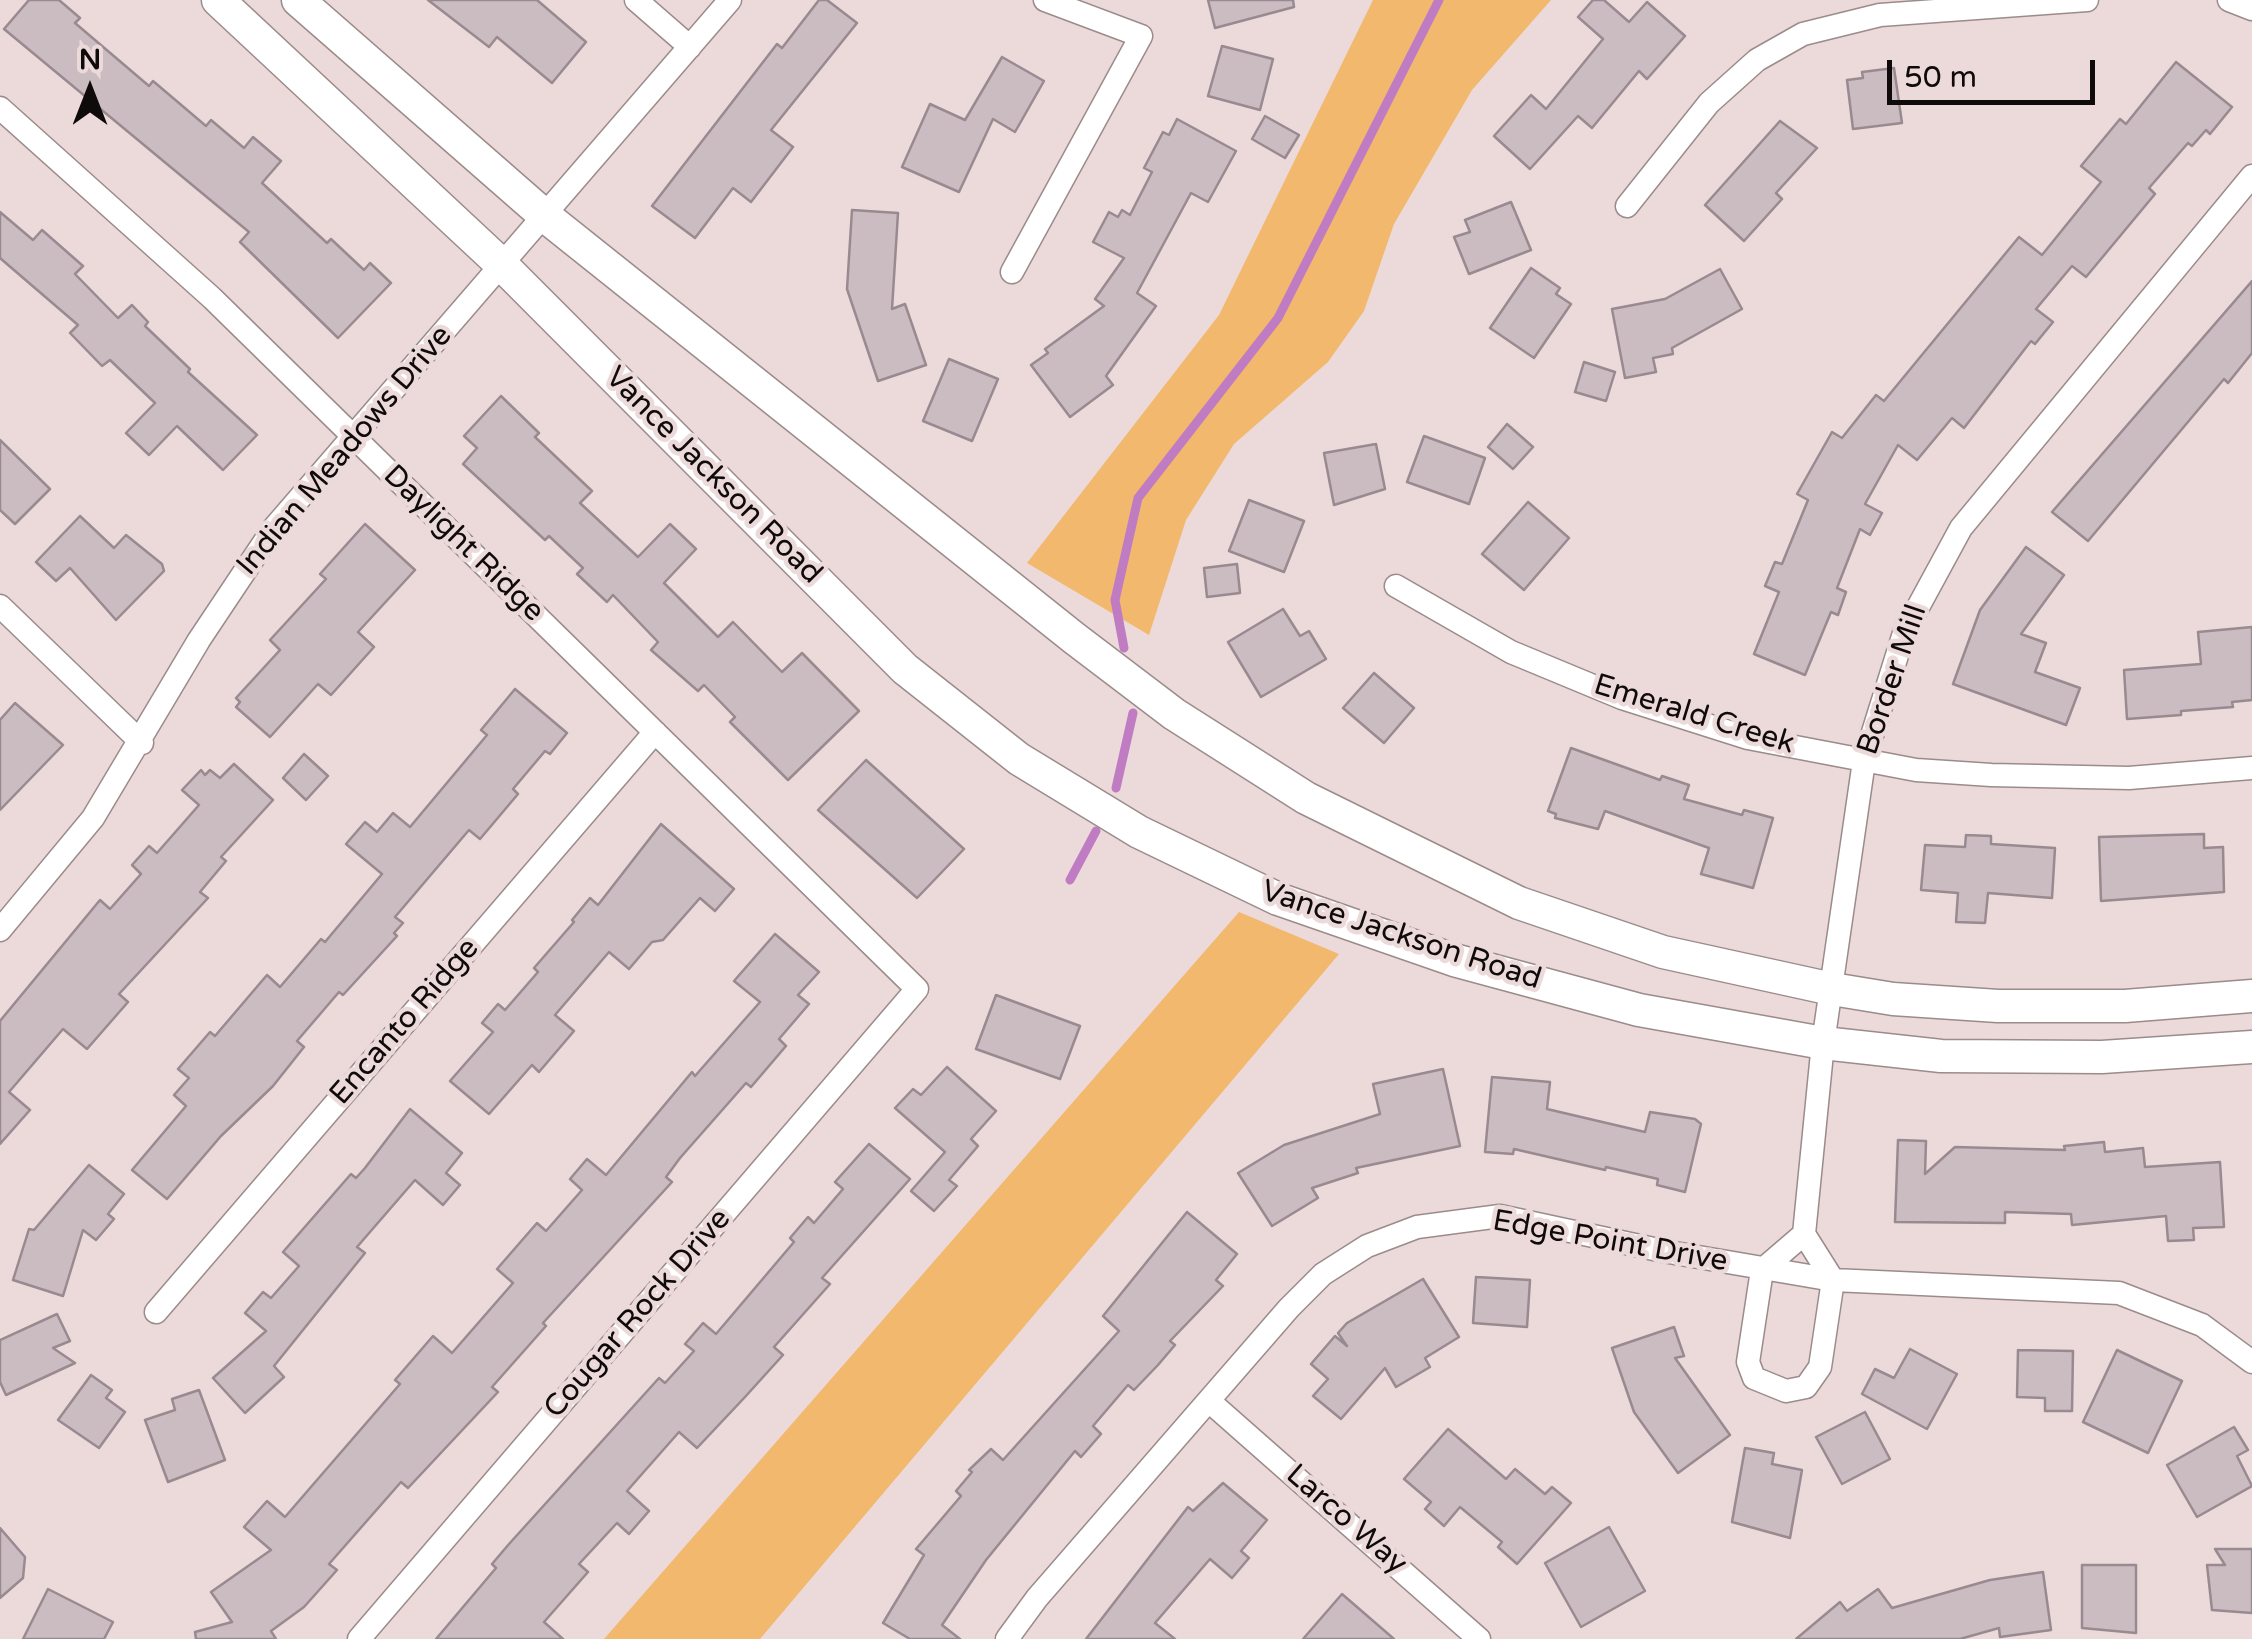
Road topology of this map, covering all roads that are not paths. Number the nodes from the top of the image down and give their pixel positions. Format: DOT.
graph roads {
  1 [pos="218,0"];
  2 [pos="298,0"];
  3 [pos="636,0"];
  4 [pos="730,0"];
  5 [pos="1045,0"];
  6 [pos="2087,0"];
  7 [pos="2230,0"];
  8 [pos="2252,10"];
  9 [pos="690,46"];
  10 [pos="0,108"];
  11 [pos="2252,176"];
  12 [pos="1627,206"];
  13 [pos="544,216"];
  14 [pos="502,265"];
  15 [pos="1012,272"];
  16 [pos="354,436"];
  17 [pos="1396,586"];
  18 [pos="0,606"];
  19 [pos="655,732"];
  20 [pos="142,744"];
  21 [pos="1864,761"];
  22 [pos="2252,768"];
  23 [pos="0,930"];
  24 [pos="917,989"];
  25 [pos="1832,989"];
  26 [pos="2252,996"];
  27 [pos="1823,1043"];
  28 [pos="2252,1047"];
  29 [pos="1804,1234"];
  30 [pos="1762,1270"];
  31 [pos="1833,1280"];
  32 [pos="156,1312"];
  33 [pos="2252,1362"];
  34 [pos="1209,1400"];
  35 [pos="359,1639"];
  36 [pos="1007,1639"];
  37 [pos="1479,1639"];
  1 -- 14 [label="main road, Vance Jackson Road"];
  2 -- 13 [label="main road"];
  3 -- 9 [label="street"];
  4 -- 9 [label="street, Indian Meadows Drive"];
  5 -- 15 [label="street"];
  6 -- 12 [label="street"];
  7 -- 8 [label="street"];
  9 -- 13 [label="street, Indian Meadows Drive"];
  10 -- 16 [label="street, Daylight Ridge"];
  11 -- 21 [label="street, Border Mill"];
  13 -- 14 [label="street, Indian Meadows Drive"];
  13 -- 25 [label="main road"];
  14 -- 16 [label="street, Indian Meadows Drive"];
  14 -- 27 [label="main road, Vance Jackson Road"];
  16 -- 19 [label="street, Daylight Ridge"];
  16 -- 20 [label="street, Indian Meadows Drive"];
  17 -- 21 [label="street, Emerald Creek"];
  18 -- 20 [label="street"];
  19 -- 24 [label="street, Daylight Ridge"];
  19 -- 32 [label="street, Encanto Ridge"];
  20 -- 23 [label="street, Indian Meadows Drive"];
  21 -- 22 [label="street, Emerald Creek"];
  21 -- 25 [label="street, Border Mill"];
  24 -- 35 [label="street, Cougar Rock Drive"];
  25 -- 26 [label="main road"];
  25 -- 27 [label="street, Border Mill"];
  27 -- 28 [label="main road, Vance Jackson Road"];
  27 -- 29 [label="street, Border Mill"];
  29 -- 30 [label="street"];
  29 -- 31 [label="street"];
  30 -- 31 [label="street, Edge Point Drive"];
  30 -- 31 [label="street"];
  30 -- 34 [label="street, Edge Point Drive"];
  31 -- 33 [label="street, Edge Point Drive"];
  34 -- 36 [label="street, Edge Point Drive"];
  34 -- 37 [label="street, Larco Way"];
}
